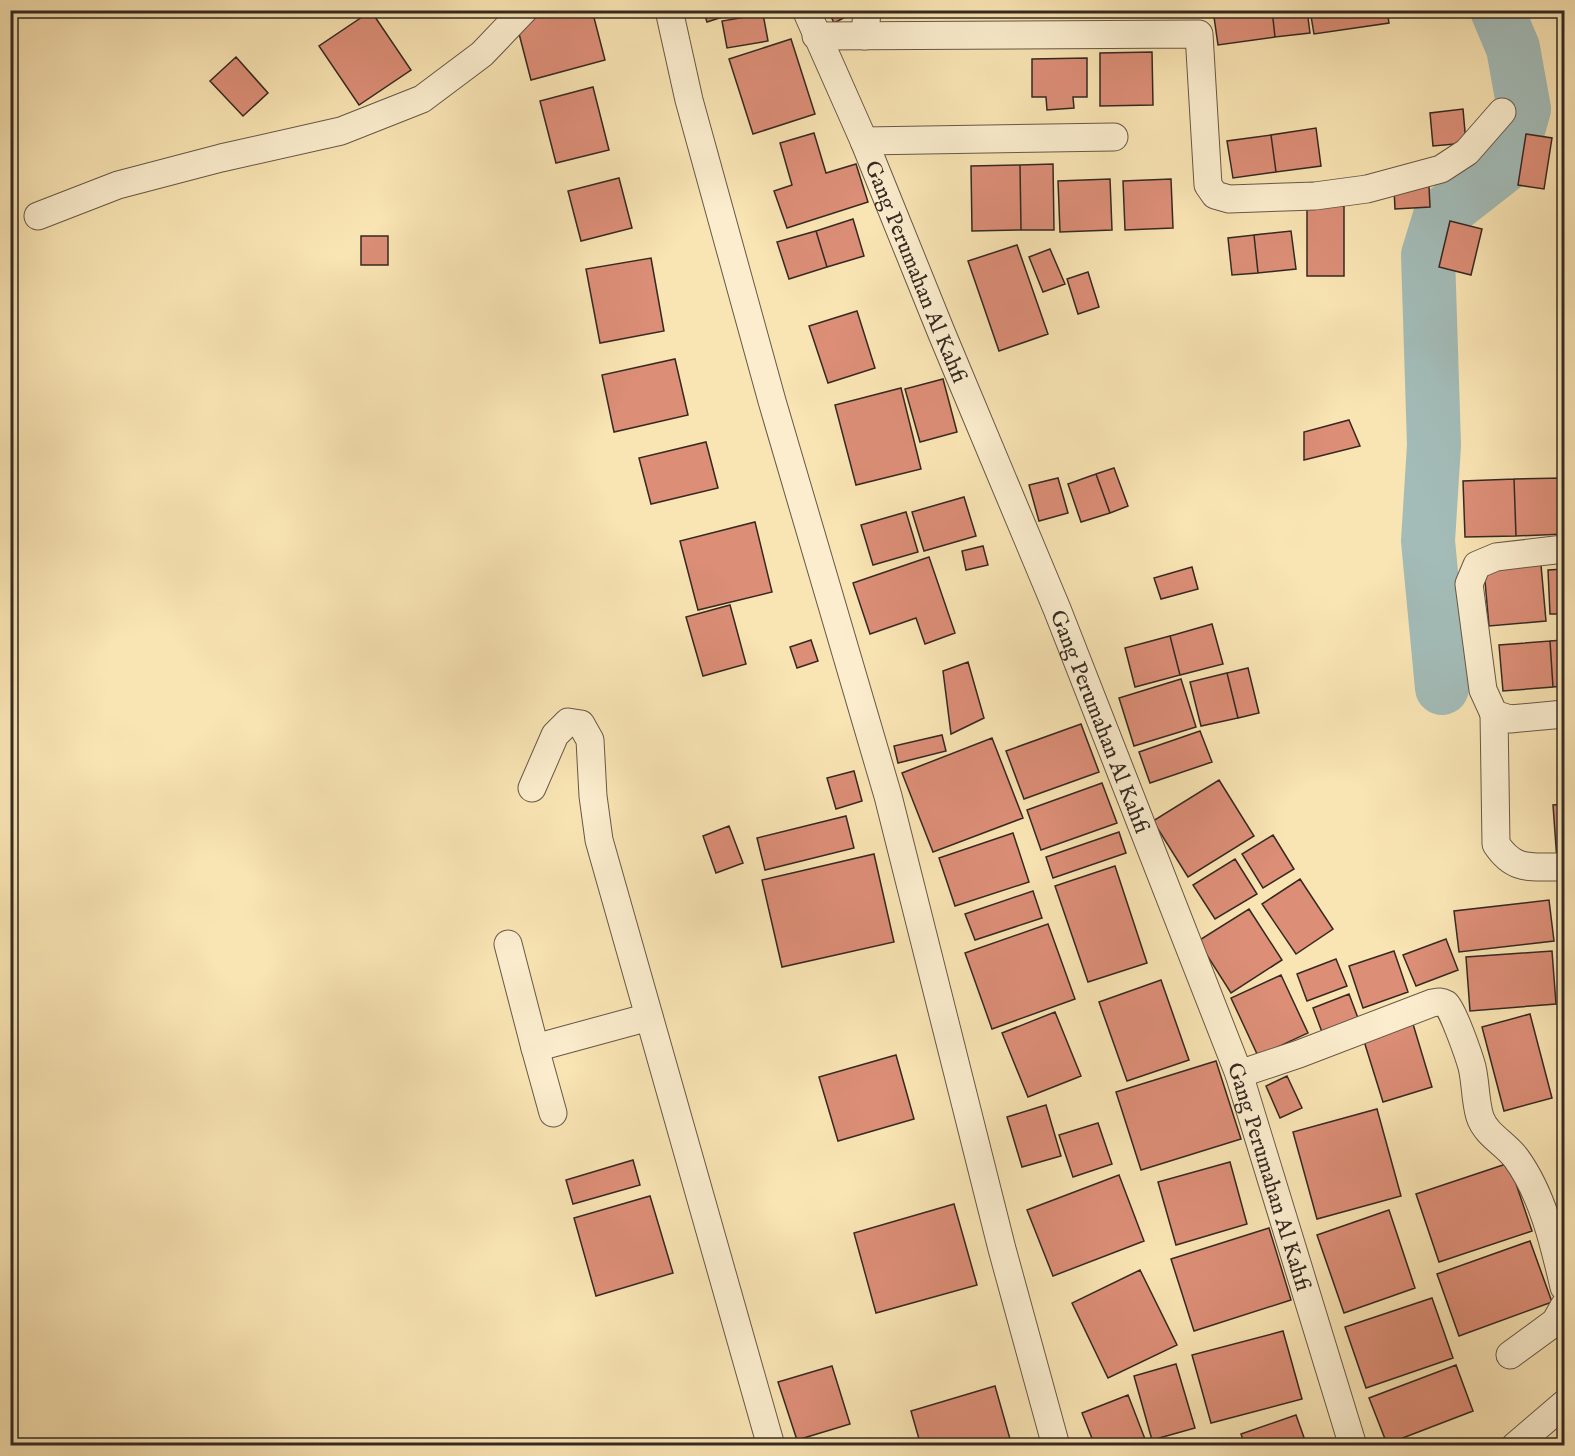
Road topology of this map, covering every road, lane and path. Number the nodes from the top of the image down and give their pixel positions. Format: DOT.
graph roads {
  1 [pos="524,10"];
  2 [pos="669,10"];
  3 [pos="806,10"];
  4 [pos="1198,22"];
  5 [pos="866,23"];
  6 [pos="816,36"];
  7 [pos="1502,112"];
  8 [pos="1114,137"];
  9 [pos="864,141"];
  10 [pos="39,216"];
  11 [pos="1564,549"];
  12 [pos="1494,714"];
  13 [pos="1564,714"];
  14 [pos="532,788"];
  15 [pos="1564,867"];
  16 [pos="508,944"];
  17 [pos="649,1017"];
  18 [pos="535,1048"];
  19 [pos="1239,1074"];
  20 [pos="552,1113"];
  21 [pos="1564,1287"];
  22 [pos="1564,1306"];
  23 [pos="1510,1355"];
  24 [pos="1564,1404"];
  25 [pos="771,1446"];
  26 [pos="1056,1446"];
  27 [pos="1353,1446"];
  28 [pos="1515,1446"];
  1 -- 10 [label="street"];
  2 -- 26 [label="street"];
  3 -- 6 [label="street, Gang Perumahan Al Kahfi"];
  4 -- 5 [label="street"];
  4 -- 7 [label="street"];
  5 -- 6 [label="street"];
  6 -- 9 [label="street, Gang Perumahan Al Kahfi"];
  8 -- 9 [label="street"];
  9 -- 19 [label="street, Gang Perumahan Al Kahfi"];
  11 -- 12 [label="street"];
  12 -- 13 [label="street"];
  12 -- 15 [label="street"];
  14 -- 17 [label="street"];
  16 -- 18 [label="street"];
  17 -- 18 [label="street"];
  17 -- 25 [label="street"];
  18 -- 20 [label="street"];
  19 -- 21 [label="street"];
  19 -- 27 [label="street, Gang Perumahan Al Kahfi"];
  22 -- 23 [label="street"];
  24 -- 28 [label="street"];
}
